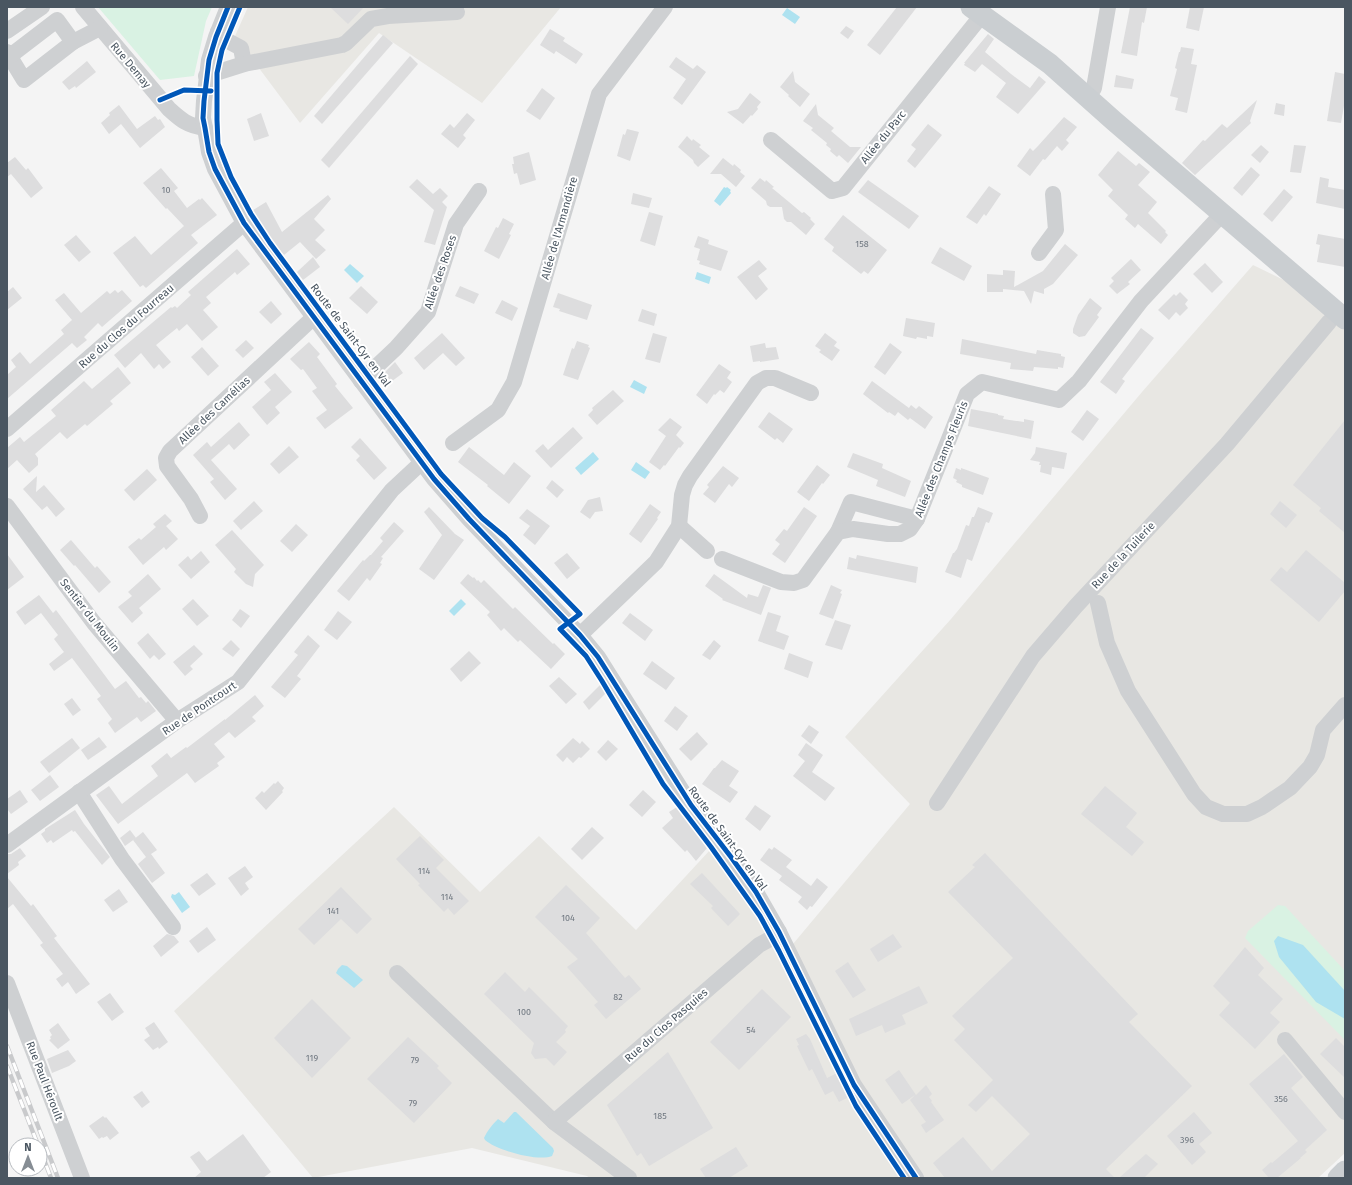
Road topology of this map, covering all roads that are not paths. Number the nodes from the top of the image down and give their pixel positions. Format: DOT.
graph roads {
  1 [pos="42,7"];
  2 [pos="83,7"];
  3 [pos="228,7"];
  4 [pos="665,7"];
  5 [pos="1108,7"];
  6 [pos="977,11"];
  7 [pos="457,12"];
  8 [pos="53,14"];
  9 [pos="100,28"];
  10 [pos="7,31"];
  11 [pos="218,32"];
  12 [pos="73,42"];
  13 [pos="8,54"];
  14 [pos="244,64"];
  15 [pos="206,76"];
  16 [pos="1088,97"];
  17 [pos="205,128"];
  18 [pos="771,140"];
  19 [pos="479,191"];
  20 [pos="1053,194"];
  21 [pos="1222,214"];
  22 [pos="244,223"];
  23 [pos="1039,253"];
  24 [pos="314,317"];
  25 [pos="1337,321"];
  26 [pos="361,381"];
  27 [pos="811,393"];
  28 [pos="7,429"];
  29 [pos="453,443"];
  30 [pos="421,463"];
  31 [pos="7,506"];
  32 [pos="200,516"];
  33 [pos="917,519"];
  34 [pos="679,526"];
  35 [pos="838,532"];
  36 [pos="707,551"];
  37 [pos="722,559"];
  38 [pos="1098,603"];
  39 [pos="580,635"];
  40 [pos="1344,707"];
  41 [pos="177,721"];
  42 [pos="75,795"];
  43 [pos="937,803"];
  44 [pos="7,845"];
  45 [pos="168,926"];
  46 [pos="779,932"];
  47 [pos="397,973"];
  48 [pos="7,983"];
  49 [pos="1285,1040"];
  50 [pos="1345,1112"];
  51 [pos="554,1122"];
  52 [pos="1345,1171"];
  53 [pos="82,1178"];
  54 [pos="629,1178"];
  55 [pos="916,1178"];
  56 [pos="1338,1178"];
  1 -- 10 [label="street"];
  2 -- 9 [label="street, Rue Demay"];
  3 -- 11 [label="street, Route de Saint-Cyr en Val"];
  4 -- 29 [label="street, Allée de l'Armandière"];
  5 -- 16 [label="street"];
  6 -- 16 [label="main road"];
  6 -- 18 [label="street, Allée du Parc"];
  7 -- 14 [label="street"];
  8 -- 12 [label="street"];
  8 -- 13 [label="street"];
  9 -- 12 [label="street"];
  9 -- 17 [label="street, Rue Demay"];
  11 -- 14 [label="street"];
  11 -- 15 [label="street, Route de Saint-Cyr en Val"];
  12 -- 13 [label="street"];
  14 -- 15 [label="street"];
  15 -- 17 [label="street, Route de Saint-Cyr en Val"];
  16 -- 21 [label="main road"];
  17 -- 22 [label="street, Route de Saint-Cyr en Val"];
  19 -- 26 [label="street, Allée des Roses"];
  20 -- 23 [label="street"];
  21 -- 25 [label="main road"];
  21 -- 33 [label="street, Allée des Champs Fleuris"];
  22 -- 24 [label="street, Route de Saint-Cyr en Val"];
  22 -- 28 [label="street, Rue du Clos du Fourreau"];
  24 -- 26 [label="street, Route de Saint-Cyr en Val"];
  24 -- 32 [label="street, Allée des Camélias"];
  25 -- 43 [label="street, Rue de la Tuilerie"];
  26 -- 30 [label="street, Route de Saint-Cyr en Val"];
  27 -- 34 [label="street"];
  30 -- 39 [label="street, Route de Saint-Cyr en Val"];
  30 -- 41 [label="street, Rue de Pontcourt"];
  31 -- 41 [label="street, Sentier du Moulin"];
  33 -- 35 [label="street, Allée des Champs Fleuris"];
  33 -- 35 [label="street"];
  34 -- 36 [label="street"];
  34 -- 39 [label="street"];
  35 -- 37 [label="street"];
  38 -- 40 [label="street"];
  39 -- 46 [label="street, Route de Saint-Cyr en Val"];
  41 -- 42 [label="street, Rue de Pontcourt"];
  42 -- 44 [label="street, Rue de Pontcourt"];
  42 -- 45 [label="street"];
  46 -- 51 [label="street, Rue du Clos Pasquies"];
  46 -- 55 [label="street, Route de Saint-Cyr en Val"];
  47 -- 51 [label="street"];
  48 -- 53 [label="street, Rue Paul Héroult"];
  49 -- 50 [label="street"];
  51 -- 54 [label="street"];
  52 -- 56 [label="main road"];
}
